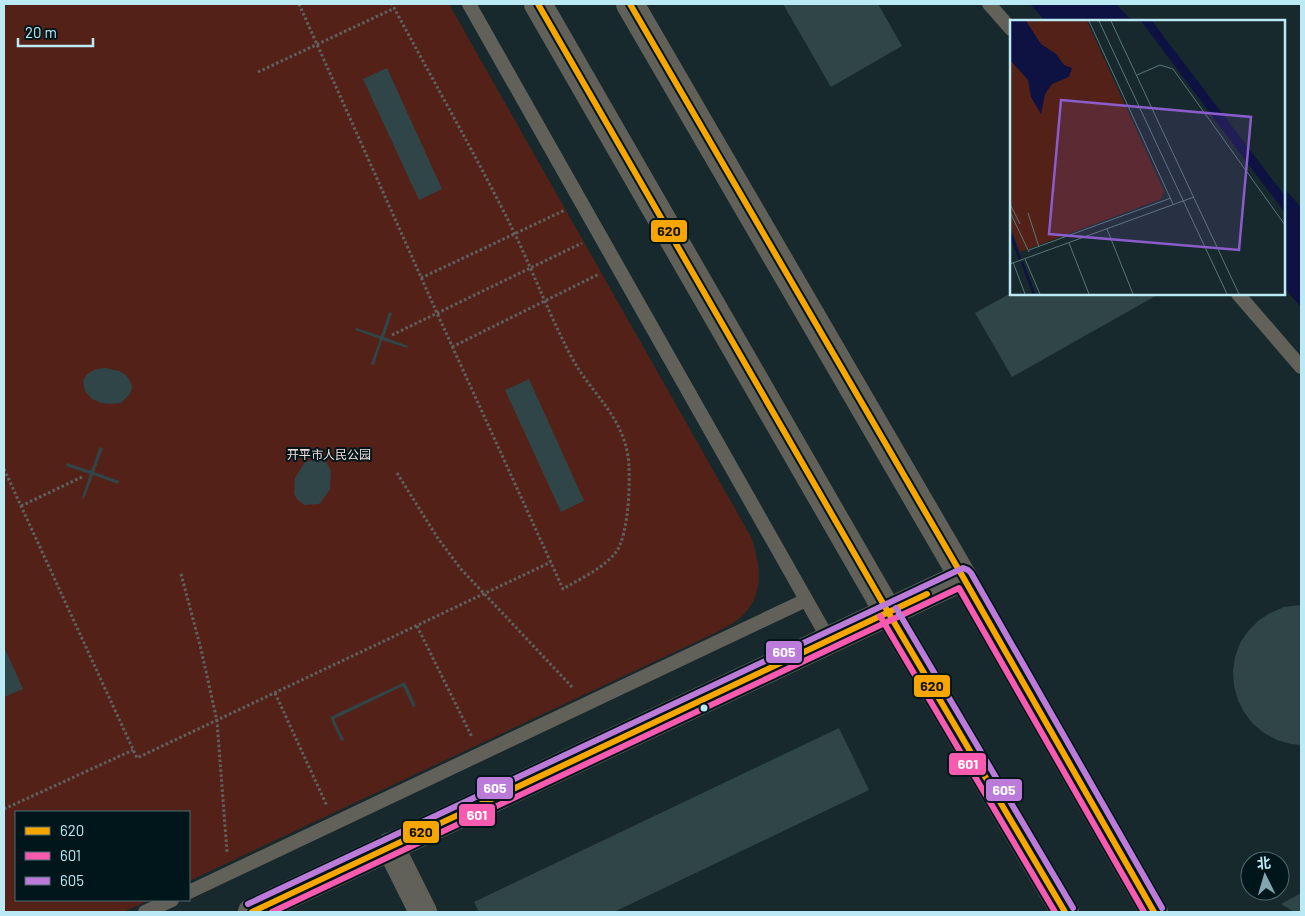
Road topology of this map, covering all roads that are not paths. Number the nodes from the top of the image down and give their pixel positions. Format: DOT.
graph roads {
  1 [pos="469,4"];
  2 [pos="538,4"];
  3 [pos="630,4"];
  4 [pos="989,4"];
  5 [pos="1010,28"];
  6 [pos="1239,295"];
  7 [pos="1301,367"];
  8 [pos="963,577"];
  9 [pos="806,600"];
  10 [pos="888,612"];
  11 [pos="829,640"];
  12 [pos="390,846"];
  13 [pos="190,892"];
  14 [pos="170,901"];
  15 [pos="145,912"];
  16 [pos="252,912"];
  17 [pos="423,912"];
  18 [pos="1065,912"];
  19 [pos="1154,912"];
  1 -- 9 [label="lane"];
  2 -- 10 [label="street"];
  3 -- 8 [label="street"];
  4 -- 5 [label="lane"];
  6 -- 7 [label="lane"];
  8 -- 10 [label="street"];
  8 -- 19 [label="street"];
  9 -- 11 [label="lane"];
  9 -- 13 [label="lane"];
  10 -- 11 [label="street"];
  10 -- 18 [label="street"];
  11 -- 12 [label="street"];
  12 -- 16 [label="street"];
  12 -- 17 [label="street"];
  14 -- 15 [label="lane"];
}
